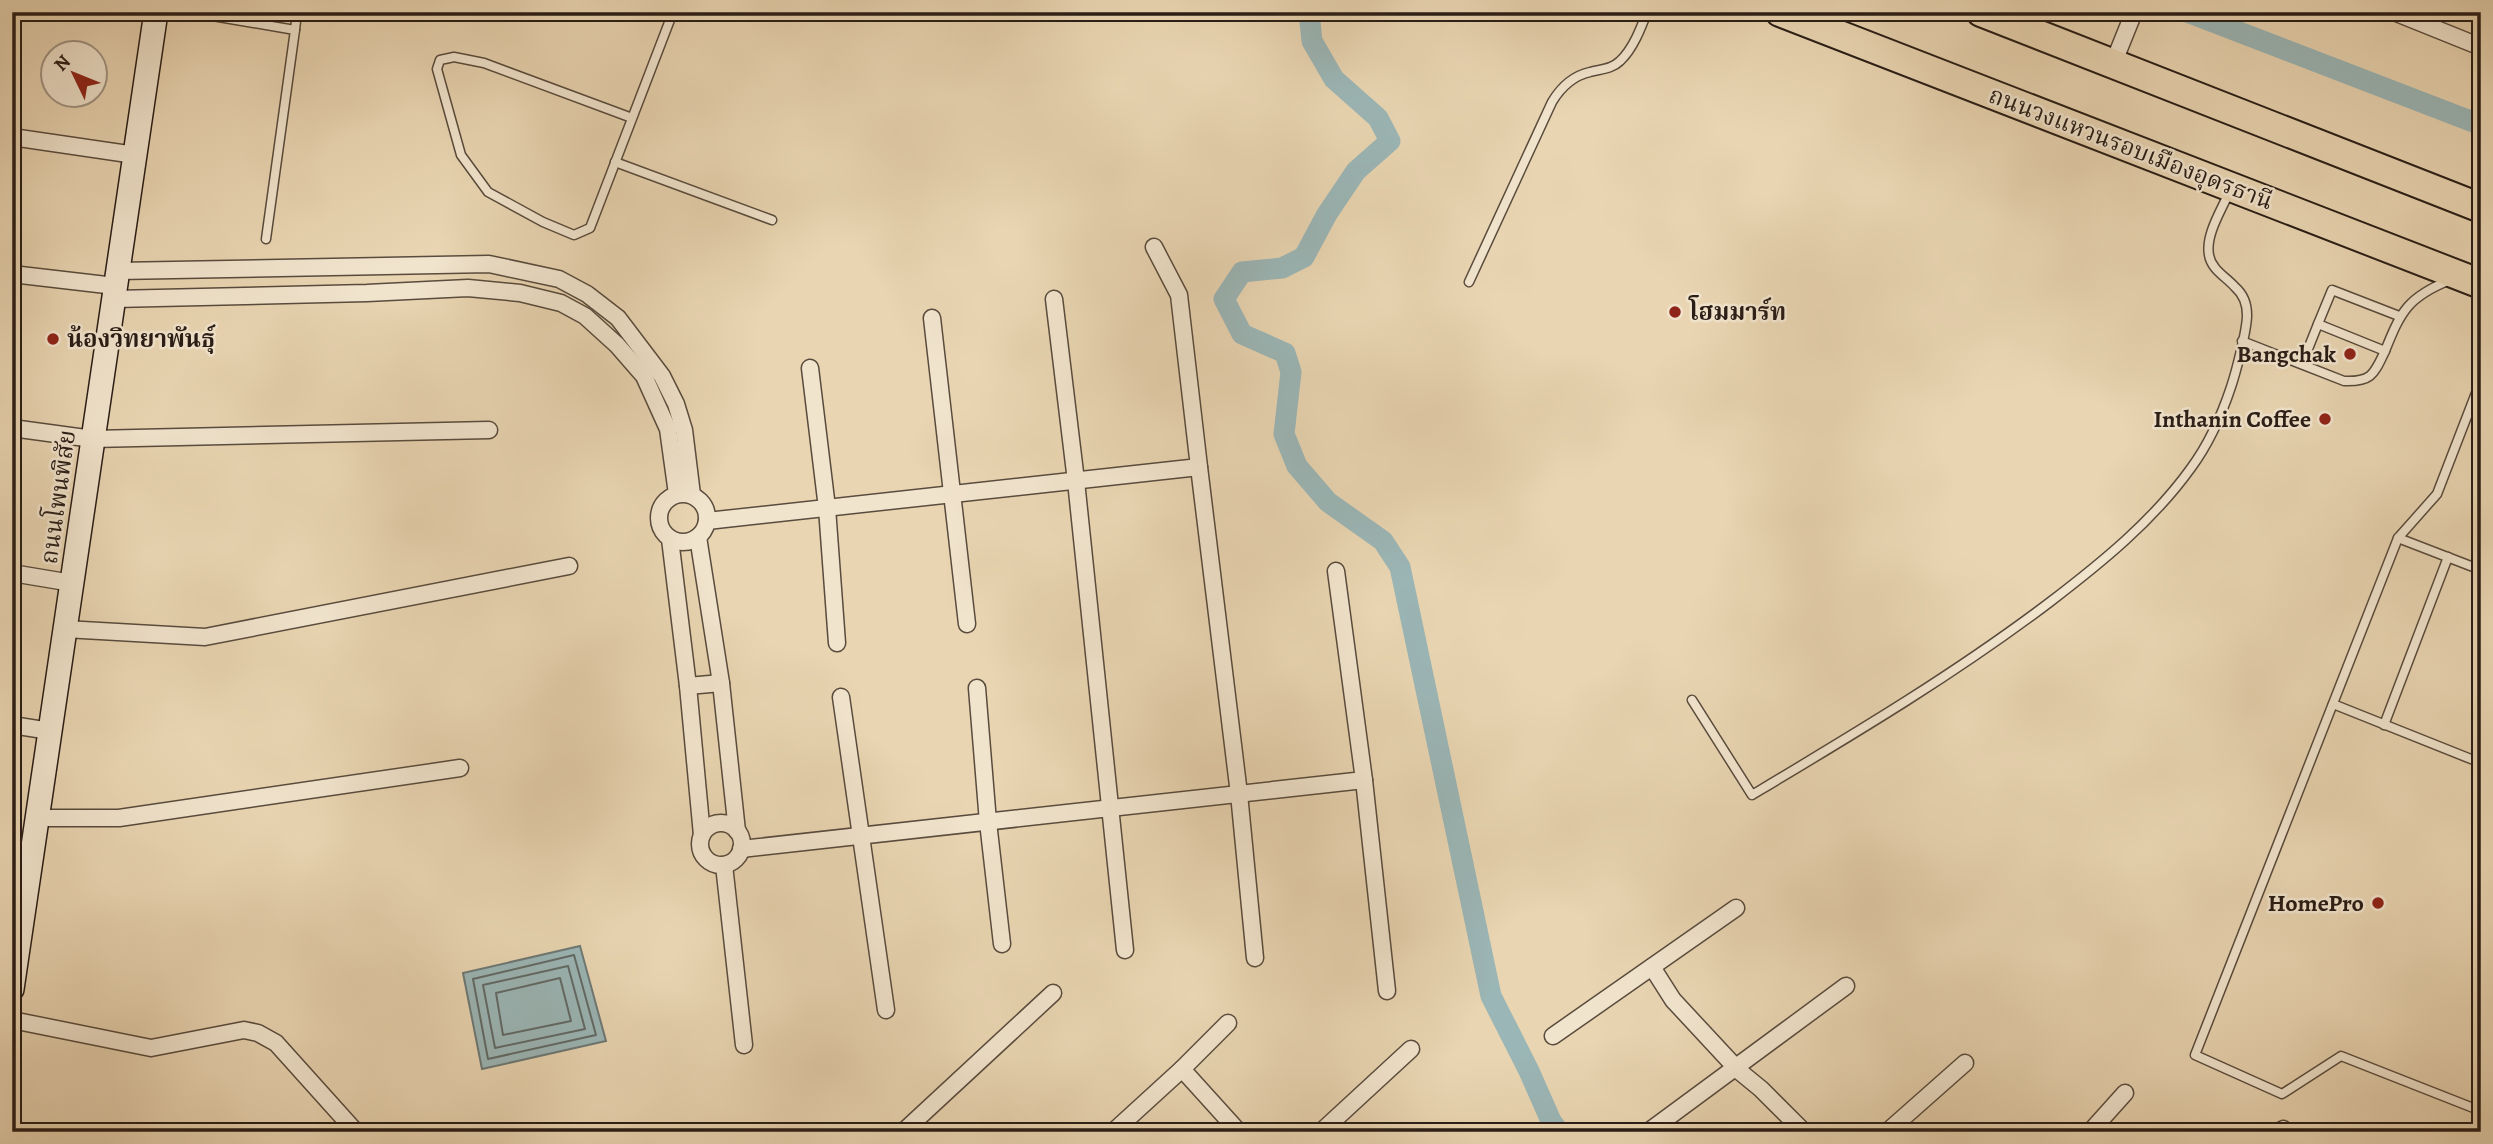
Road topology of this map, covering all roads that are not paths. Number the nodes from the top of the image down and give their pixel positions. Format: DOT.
graph roads {
  1 [pos="156,12"];
  2 [pos="189,12"];
  3 [pos="297,12"];
  4 [pos="673,12"];
  5 [pos="1647,12"];
  6 [pos="1780,12"];
  7 [pos="1981,12"];
  8 [pos="2394,12"];
  9 [pos="2132,16"];
  10 [pos="295,30"];
  11 [pos="2481,47"];
  12 [pos="2113,64"];
  13 [pos="632,118"];
  14 [pos="12,137"];
  15 [pos="135,155"];
  16 [pos="615,162"];
  17 [pos="2232,187"];
  18 [pos="2481,208"];
  19 [pos="772,220"];
  20 [pos="266,239"];
  21 [pos="1154,247"];
  22 [pos="251,268"];
  23 [pos="12,274"];
  24 [pos="2470,280"];
  25 [pos="1469,282"];
  26 [pos="115,285"];
  27 [pos="251,296"];
  28 [pos="1054,299"];
  29 [pos="2399,316"];
  30 [pos="932,318"];
  31 [pos="2318,324"];
  32 [pos="2242,341"];
  33 [pos="2385,351"];
  34 [pos="2302,364"];
  35 [pos="810,368"];
  36 [pos="2481,380"];
  37 [pos="12,428"];
  38 [pos="489,430"];
  39 [pos="93,439"];
  40 [pos="1199,467"];
  41 [pos="1076,481"];
  42 [pos="684,494"];
  43 [pos="952,494"];
  44 [pos="827,508"];
  45 [pos="707,521"];
  46 [pos="698,537"];
  47 [pos="670,538"];
  48 [pos="2399,538"];
  49 [pos="2448,557"];
  50 [pos="569,566"];
  51 [pos="2481,570"];
  52 [pos="1336,571"];
  53 [pos="12,573"];
  54 [pos="72,583"];
  55 [pos="967,624"];
  56 [pos="65,629"];
  57 [pos="838,643"];
  58 [pos="721,683"];
  59 [pos="688,686"];
  60 [pos="977,688"];
  61 [pos="841,697"];
  62 [pos="1692,700"];
  63 [pos="2333,704"];
  64 [pos="2384,724"];
  65 [pos="12,725"];
  66 [pos="50,731"];
  67 [pos="2481,763"];
  68 [pos="460,768"];
  69 [pos="1364,780"];
  70 [pos="1239,794"];
  71 [pos="1112,808"];
  72 [pos="37,818"];
  73 [pos="988,822"];
  74 [pos="737,831"];
  75 [pos="702,835"];
  76 [pos="862,836"];
  77 [pos="741,849"];
  78 [pos="724,865"];
  79 [pos="1736,908"];
  80 [pos="1002,944"];
  81 [pos="1125,950"];
  82 [pos="1255,958"];
  83 [pos="1652,967"];
  84 [pos="1846,986"];
  85 [pos="12,989"];
  86 [pos="1387,991"];
  87 [pos="1052,993"];
  88 [pos="886,1010"];
  89 [pos="12,1020"];
  90 [pos="1228,1023"];
  91 [pos="1553,1036"];
  92 [pos="744,1045"];
  93 [pos="1411,1049"];
  94 [pos="1965,1063"];
  95 [pos="1735,1067"];
  96 [pos="1182,1069"];
  97 [pos="2125,1093"];
  98 [pos="2481,1111"];
  99 [pos="348,1126"];
  100 [pos="903,1132"];
  101 [pos="1113,1132"];
  102 [pos="1239,1132"];
  103 [pos="1321,1132"];
  104 [pos="1648,1132"];
  105 [pos="1804,1132"];
  106 [pos="1887,1132"];
  107 [pos="2091,1132"];
  1 -- 15 [label="street, ถนนโพนพิสัย"];
  2 -- 10 [label="lane"];
  3 -- 10 [label="lane"];
  4 -- 13 [label="lane"];
  5 -- 25 [label="lane"];
  6 -- 17 [label="highway, ถนนวงแหวนรอบเมืองอุดรธานี"];
  7 -- 12 [label="highway"];
  8 -- 11 [label="street"];
  9 -- 12 [label="street"];
  10 -- 20 [label="lane"];
  12 -- 18 [label="highway"];
  13 -- 16 [label="lane"];
  13 -- 16 [label="lane"];
  14 -- 15 [label="street"];
  15 -- 26 [label="street, ถนนโพนพิสัย"];
  16 -- 19 [label="lane"];
  17 -- 24 [label="highway, ถนนวงแหวนรอบเมืองอุดรธานี"];
  17 -- 32 [label="lane"];
  21 -- 40 [label="street"];
  22 -- 26 [label="street"];
  22 -- 27 [label="street"];
  22 -- 42 [label="street"];
  23 -- 26 [label="street"];
  24 -- 29 [label="lane"];
  26 -- 27 [label="street"];
  26 -- 39 [label="street, ถนนโพนพิสัย"];
  27 -- 42 [label="street"];
  28 -- 41 [label="street"];
  29 -- 31 [label="lane"];
  29 -- 33 [label="lane"];
  30 -- 43 [label="street"];
  31 -- 33 [label="lane"];
  31 -- 34 [label="lane"];
  32 -- 34 [label="lane"];
  32 -- 62 [label="lane"];
  33 -- 34 [label="lane"];
  35 -- 44 [label="street"];
  36 -- 48 [label="lane"];
  37 -- 39 [label="street"];
  38 -- 39 [label="street"];
  39 -- 54 [label="street, ถนนโพนพิสัย"];
  40 -- 41 [label="street"];
  40 -- 70 [label="street"];
  41 -- 43 [label="street"];
  41 -- 71 [label="street"];
  42 -- 45 [label="street"];
  42 -- 47 [label="street"];
  43 -- 44 [label="street"];
  43 -- 55 [label="street"];
  44 -- 45 [label="street"];
  44 -- 57 [label="street"];
  45 -- 46 [label="street"];
  46 -- 47 [label="street"];
  46 -- 58 [label="street"];
  47 -- 59 [label="street"];
  48 -- 49 [label="lane"];
  48 -- 63 [label="lane"];
  49 -- 51 [label="lane"];
  49 -- 64 [label="lane"];
  50 -- 56 [label="street"];
  52 -- 69 [label="street"];
  53 -- 54 [label="street"];
  54 -- 56 [label="street, ถนนโพนพิสัย"];
  56 -- 66 [label="street, ถนนโพนพิสัย"];
  58 -- 59 [label="street"];
  58 -- 74 [label="street"];
  59 -- 75 [label="street"];
  60 -- 73 [label="street"];
  61 -- 76 [label="street"];
  63 -- 64 [label="lane"];
  63 -- 98 [label="lane"];
  64 -- 67 [label="lane"];
  65 -- 66 [label="street"];
  66 -- 72 [label="street, ถนนโพนพิสัย"];
  68 -- 72 [label="street"];
  69 -- 70 [label="street"];
  69 -- 86 [label="street"];
  70 -- 71 [label="street"];
  70 -- 82 [label="street"];
  71 -- 73 [label="street"];
  71 -- 81 [label="street"];
  72 -- 85 [label="street, ถนนโพนพิสัย"];
  73 -- 76 [label="street"];
  73 -- 80 [label="street"];
  74 -- 75 [label="street"];
  74 -- 77 [label="street"];
  75 -- 78 [label="street"];
  76 -- 77 [label="street"];
  76 -- 88 [label="street"];
  77 -- 78 [label="street"];
  78 -- 92 [label="street"];
  79 -- 83 [label="street"];
  83 -- 91 [label="street"];
  83 -- 95 [label="street"];
  84 -- 95 [label="street"];
  87 -- 100 [label="street"];
  89 -- 99 [label="street"];
  90 -- 96 [label="street"];
  93 -- 103 [label="street"];
  94 -- 106 [label="street"];
  95 -- 104 [label="street"];
  95 -- 105 [label="street"];
  96 -- 101 [label="street"];
  96 -- 102 [label="street"];
  97 -- 107 [label="street"];
}
